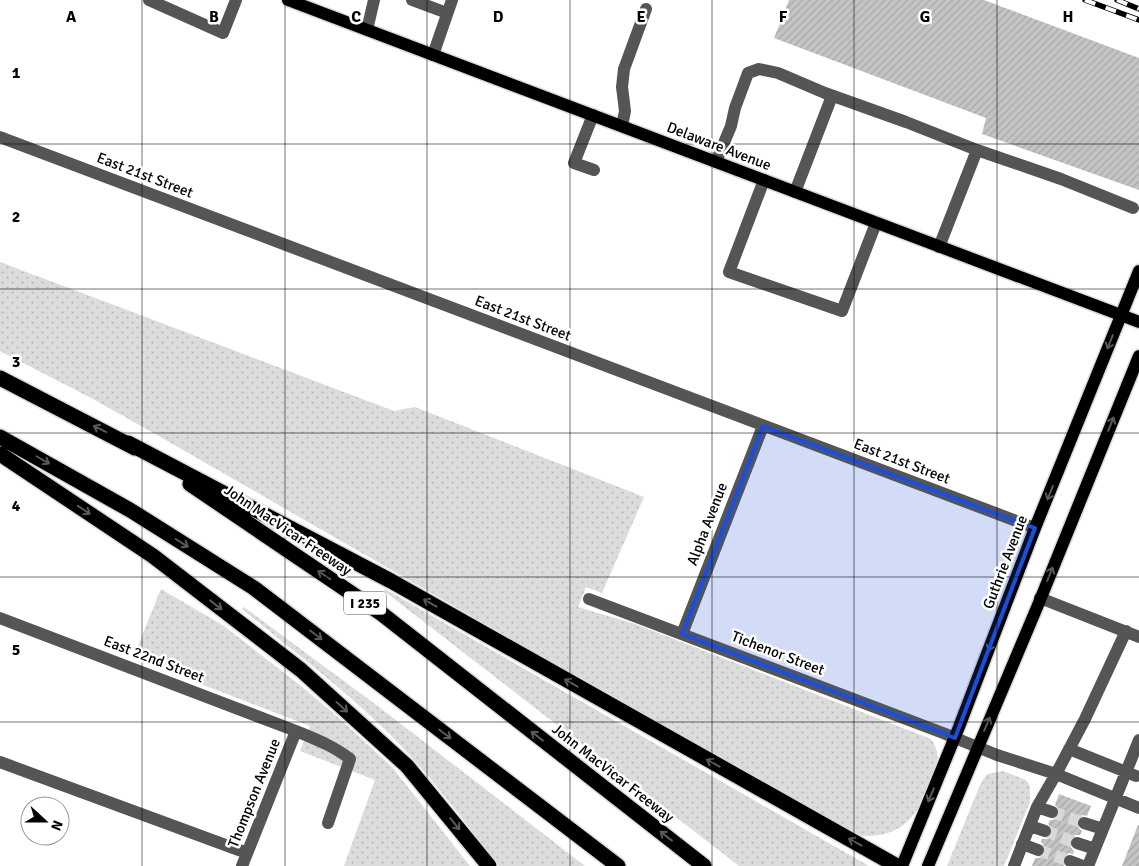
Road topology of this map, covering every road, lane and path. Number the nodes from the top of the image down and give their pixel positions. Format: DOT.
graph roads {
  1 [pos="149,0"];
  2 [pos="236,0"];
  3 [pos="288,0"];
  4 [pos="374,0"];
  5 [pos="412,0"];
  6 [pos="452,0"];
  7 [pos="646,9"];
  8 [pos="447,13"];
  9 [pos="368,30"];
  10 [pos="433,55"];
  11 [pos="832,96"];
  12 [pos="593,116"];
  13 [pos="622,126"];
  14 [pos="0,137"];
  15 [pos="977,150"];
  16 [pos="716,162"];
  17 [pos="594,170"];
  18 [pos="764,180"];
  19 [pos="795,192"];
  20 [pos="1132,208"];
  21 [pos="876,223"];
  22 [pos="938,246"];
  23 [pos="1137,276"];
  24 [pos="1121,316"];
  25 [pos="1139,322"];
  26 [pos="1139,356"];
  27 [pos="0,378"];
  28 [pos="763,426"];
  29 [pos="0,437"];
  30 [pos="128,443"];
  31 [pos="0,454"];
  32 [pos="1035,528"];
  33 [pos="1040,598"];
  34 [pos="588,599"];
  35 [pos="0,618"];
  36 [pos="1126,631"];
  37 [pos="682,634"];
  38 [pos="1139,637"];
  39 [pos="296,731"];
  40 [pos="955,738"];
  41 [pos="1139,740"];
  42 [pos="977,748"];
  43 [pos="1069,749"];
  44 [pos="0,762"];
  45 [pos="1056,774"];
  46 [pos="1131,774"];
  47 [pos="1114,799"];
  48 [pos="1037,807"];
  49 [pos="1139,808"];
  50 [pos="1052,812"];
  51 [pos="328,823"];
  52 [pos="1084,824"];
  53 [pos="1030,826"];
  54 [pos="1103,829"];
  55 [pos="1045,831"];
  56 [pos="1077,843"];
  57 [pos="1022,844"];
  58 [pos="1094,849"];
  59 [pos="1038,850"];
  60 [pos="247,853"];
  61 [pos="1070,861"];
  62 [pos="1019,865"];
  63 [pos="242,866"];
  64 [pos="489,866"];
  65 [pos="618,866"];
  66 [pos="704,866"];
  67 [pos="897,866"];
  68 [pos="902,866"];
  69 [pos="928,866"];
  70 [pos="1083,866"];
  71 [pos="1088,866"];
  1 -- 2 [label="street"];
  3 -- 9 [label="main road, Delaware Avenue"];
  4 -- 9 [label="street"];
  5 -- 8 [label="street"];
  6 -- 8 [label="street"];
  7 -- 13 [label="street"];
  8 -- 10 [label="street"];
  9 -- 10 [label="main road, Delaware Avenue"];
  10 -- 12 [label="main road, Delaware Avenue"];
  11 -- 15 [label="street"];
  11 -- 16 [label="street"];
  11 -- 19 [label="street"];
  12 -- 13 [label="main road, Delaware Avenue"];
  12 -- 17 [label="street"];
  13 -- 16 [label="main road, Delaware Avenue"];
  14 -- 28 [label="street, East 21st Street"];
  15 -- 20 [label="street"];
  15 -- 22 [label="street"];
  16 -- 18 [label="main road, Delaware Avenue"];
  18 -- 19 [label="main road, Delaware Avenue"];
  18 -- 21 [label="street"];
  19 -- 21 [label="main road, Delaware Avenue"];
  21 -- 22 [label="main road, Delaware Avenue"];
  22 -- 24 [label="main road, Delaware Avenue"];
  23 -- 24 [label="main road, Guthrie Avenue"];
  24 -- 25 [label="main road, Delaware Avenue"];
  24 -- 32 [label="main road, Guthrie Avenue, one-way"];
  33 -- 26 [label="main road, one-way"];
  30 -- 27 [label="highway, John MacVicar Freeway / I 235, one-way"];
  28 -- 32 [label="street, East 21st Street"];
  28 -- 37 [label="street, Alpha Avenue"];
  29 -- 65 [label="highway, one-way"];
  66 -- 30 [label="highway, John MacVicar Freeway / I 235, one-way"];
  67 -- 30 [label="highway, one-way"];
  31 -- 64 [label="highway, one-way"];
  32 -- 40 [label="main road, Guthrie Avenue, one-way"];
  33 -- 36 [label="street"];
  42 -- 33 [label="main road, one-way"];
  34 -- 37 [label="street, Tichenor Street"];
  35 -- 39 [label="street, East 22nd Street"];
  36 -- 38 [label="street"];
  36 -- 43 [label="street"];
  37 -- 40 [label="street, Tichenor Street"];
  39 -- 51 [label="street, East 22nd Street"];
  39 -- 60 [label="street, Thompson Avenue"];
  40 -- 42 [label="street, Tichenor Street"];
  40 -- 68 [label="main road, Guthrie Avenue, one-way"];
  41 -- 46 [label="street"];
  42 -- 45 [label="street, Tichenor Street"];
  42 -- 69 [label="main road"];
  43 -- 45 [label="street"];
  43 -- 46 [label="street"];
  44 -- 60 [label="street"];
  45 -- 47 [label="street, Tichenor Street"];
  45 -- 48 [label="street"];
  46 -- 47 [label="street"];
  47 -- 49 [label="street, Tichenor Street"];
  47 -- 54 [label="street"];
  48 -- 50 [label="street"];
  48 -- 53 [label="street"];
  52 -- 54 [label="street"];
  53 -- 55 [label="street"];
  53 -- 57 [label="street"];
  54 -- 58 [label="street"];
  56 -- 58 [label="street"];
  57 -- 59 [label="street"];
  57 -- 62 [label="street"];
  58 -- 71 [label="street"];
  60 -- 63 [label="street, Thompson Avenue"];
  61 -- 70 [label="street"];
}
